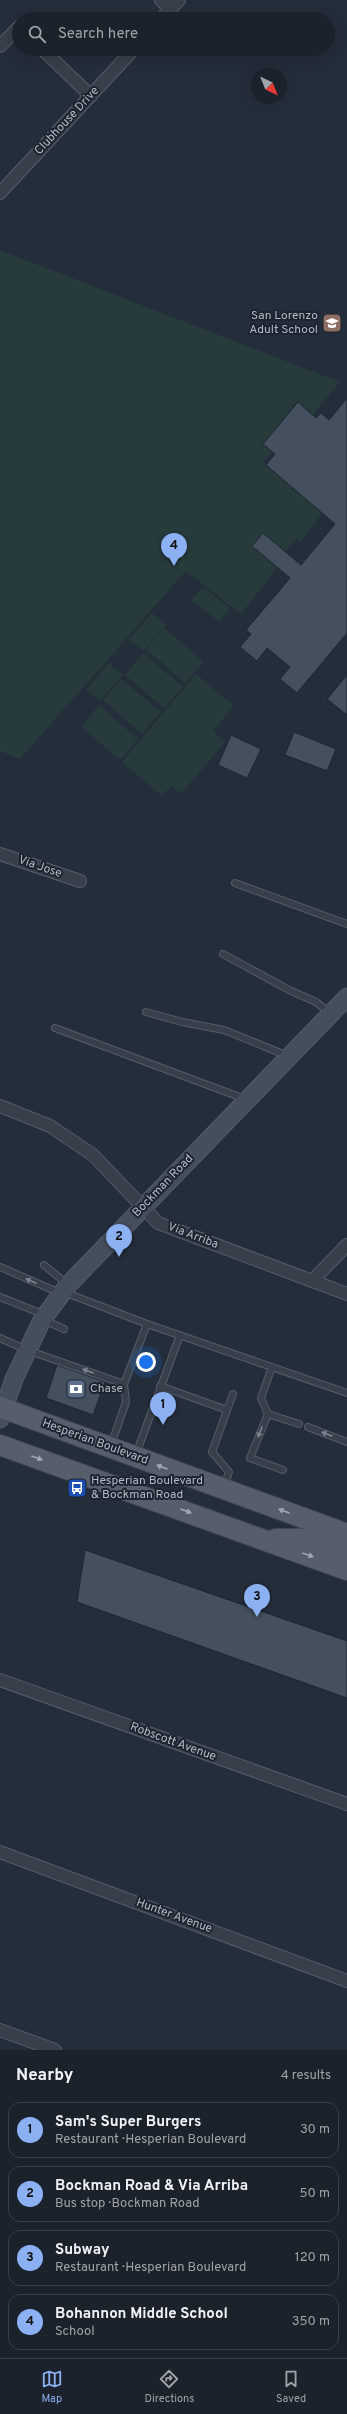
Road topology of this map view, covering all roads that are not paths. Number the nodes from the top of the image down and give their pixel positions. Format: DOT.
graph roads {
  1 [pos="161,0"];
  2 [pos="179,0"];
  3 [pos="170,9"];
  4 [pos="167,12"];
  5 [pos="12,34"];
  6 [pos="0,46"];
  7 [pos="49,56"];
  8 [pos="128,56"];
  9 [pos="91,96"];
  10 [pos="0,193"];
  11 [pos="1,857"];
  12 [pos="80,881"];
  13 [pos="235,883"];
  14 [pos="347,924"];
  15 [pos="223,954"];
  16 [pos="347,997"];
  17 [pos="146,1012"];
  18 [pos="330,1014"];
  19 [pos="55,1028"];
  20 [pos="289,1056"];
  21 [pos="247,1100"];
  22 [pos="0,1106"];
  23 [pos="142,1207"];
  24 [pos="347,1245"];
  25 [pos="44,1265"];
  26 [pos="0,1267"];
  27 [pos="312,1281"];
  28 [pos="64,1290"];
  29 [pos="347,1294"];
  30 [pos="0,1297"];
  31 [pos="44,1317"];
  32 [pos="147,1324"];
  33 [pos="64,1329"];
  34 [pos="180,1335"];
  35 [pos="0,1338"];
  36 [pos="27,1350"];
  37 [pos="272,1367"];
  38 [pos="124,1384"];
  39 [pos="160,1386"];
  40 [pos="347,1393"];
  41 [pos="233,1394"];
  42 [pos="227,1410"];
  43 [pos="1,1412"];
  44 [pos="268,1414"];
  45 [pos="299,1424"];
  46 [pos="308,1427"];
  47 [pos="347,1442"];
  48 [pos="0,1445"];
  49 [pos="110,1448"];
  50 [pos="135,1457"];
  51 [pos="283,1470"];
  52 [pos="223,1489"];
  53 [pos="347,1534"];
  54 [pos="264,1539"];
  55 [pos="347,1553"];
  56 [pos="347,1570"];
  57 [pos="0,1680"];
  58 [pos="347,1804"];
  59 [pos="0,1852"];
  60 [pos="347,1981"];
  61 [pos="0,2030"];
  62 [pos="55,2050"];
  1 -- 3 [label="street"];
  2 -- 3 [label="street"];
  3 -- 4 [label="street"];
  5 -- 6 [label="street"];
  7 -- 9 [label="street"];
  8 -- 9 [label="street, Clubhouse Drive"];
  9 -- 10 [label="street, Clubhouse Drive"];
  11 -- 12 [label="street, Via Jose"];
  13 -- 14 [label="lane"];
  15 -- 18 [label="lane"];
  16 -- 18 [label="street, Bockman Road"];
  17 -- 20 [label="lane"];
  18 -- 20 [label="street, Bockman Road"];
  19 -- 21 [label="lane"];
  20 -- 21 [label="street, Bockman Road"];
  21 -- 23 [label="street, Bockman Road"];
  22 -- 23 [label="street, Via Arriba"];
  23 -- 27 [label="street, Via Arriba"];
  23 -- 28 [label="street, Bockman Road"];
  24 -- 27 [label="street"];
  25 -- 28 [label="lane"];
  28 -- 26 [label="lane, one-way"];
  27 -- 29 [label="street, Via Arriba"];
  28 -- 31 [label="street, Bockman Road"];
  28 -- 32 [label="lane"];
  30 -- 31 [label="lane"];
  31 -- 33 [label="lane"];
  31 -- 36 [label="street, Bockman Road"];
  32 -- 34 [label="lane"];
  32 -- 38 [label="lane"];
  34 -- 37 [label="lane"];
  34 -- 39 [label="lane"];
  35 -- 36 [label="lane"];
  38 -- 36 [label="lane, one-way"];
  36 -- 43 [label="street, Bockman Road"];
  37 -- 40 [label="lane"];
  37 -- 44 [label="lane"];
  38 -- 49 [label="lane"];
  39 -- 42 [label="lane"];
  39 -- 50 [label="lane"];
  41 -- 42 [label="lane"];
  42 -- 52 [label="lane"];
  43 -- 49 [label="main road, Hesperian Boulevard"];
  44 -- 45 [label="lane"];
  44 -- 51 [label="lane, one-way"];
  47 -- 46 [label="lane, one-way"];
  48 -- 54 [label="main road, one-way"];
  49 -- 50 [label="main road, Hesperian Boulevard"];
  52 -- 50 [label="main road, Hesperian Boulevard, one-way"];
  53 -- 52 [label="main road, Hesperian Boulevard, one-way"];
  54 -- 55 [label="main road"];
  54 -- 56 [label="main road, one-way"];
  57 -- 58 [label="street, Robscott Avenue"];
  59 -- 60 [label="street, Hunter Avenue"];
  61 -- 62 [label="street"];
}
